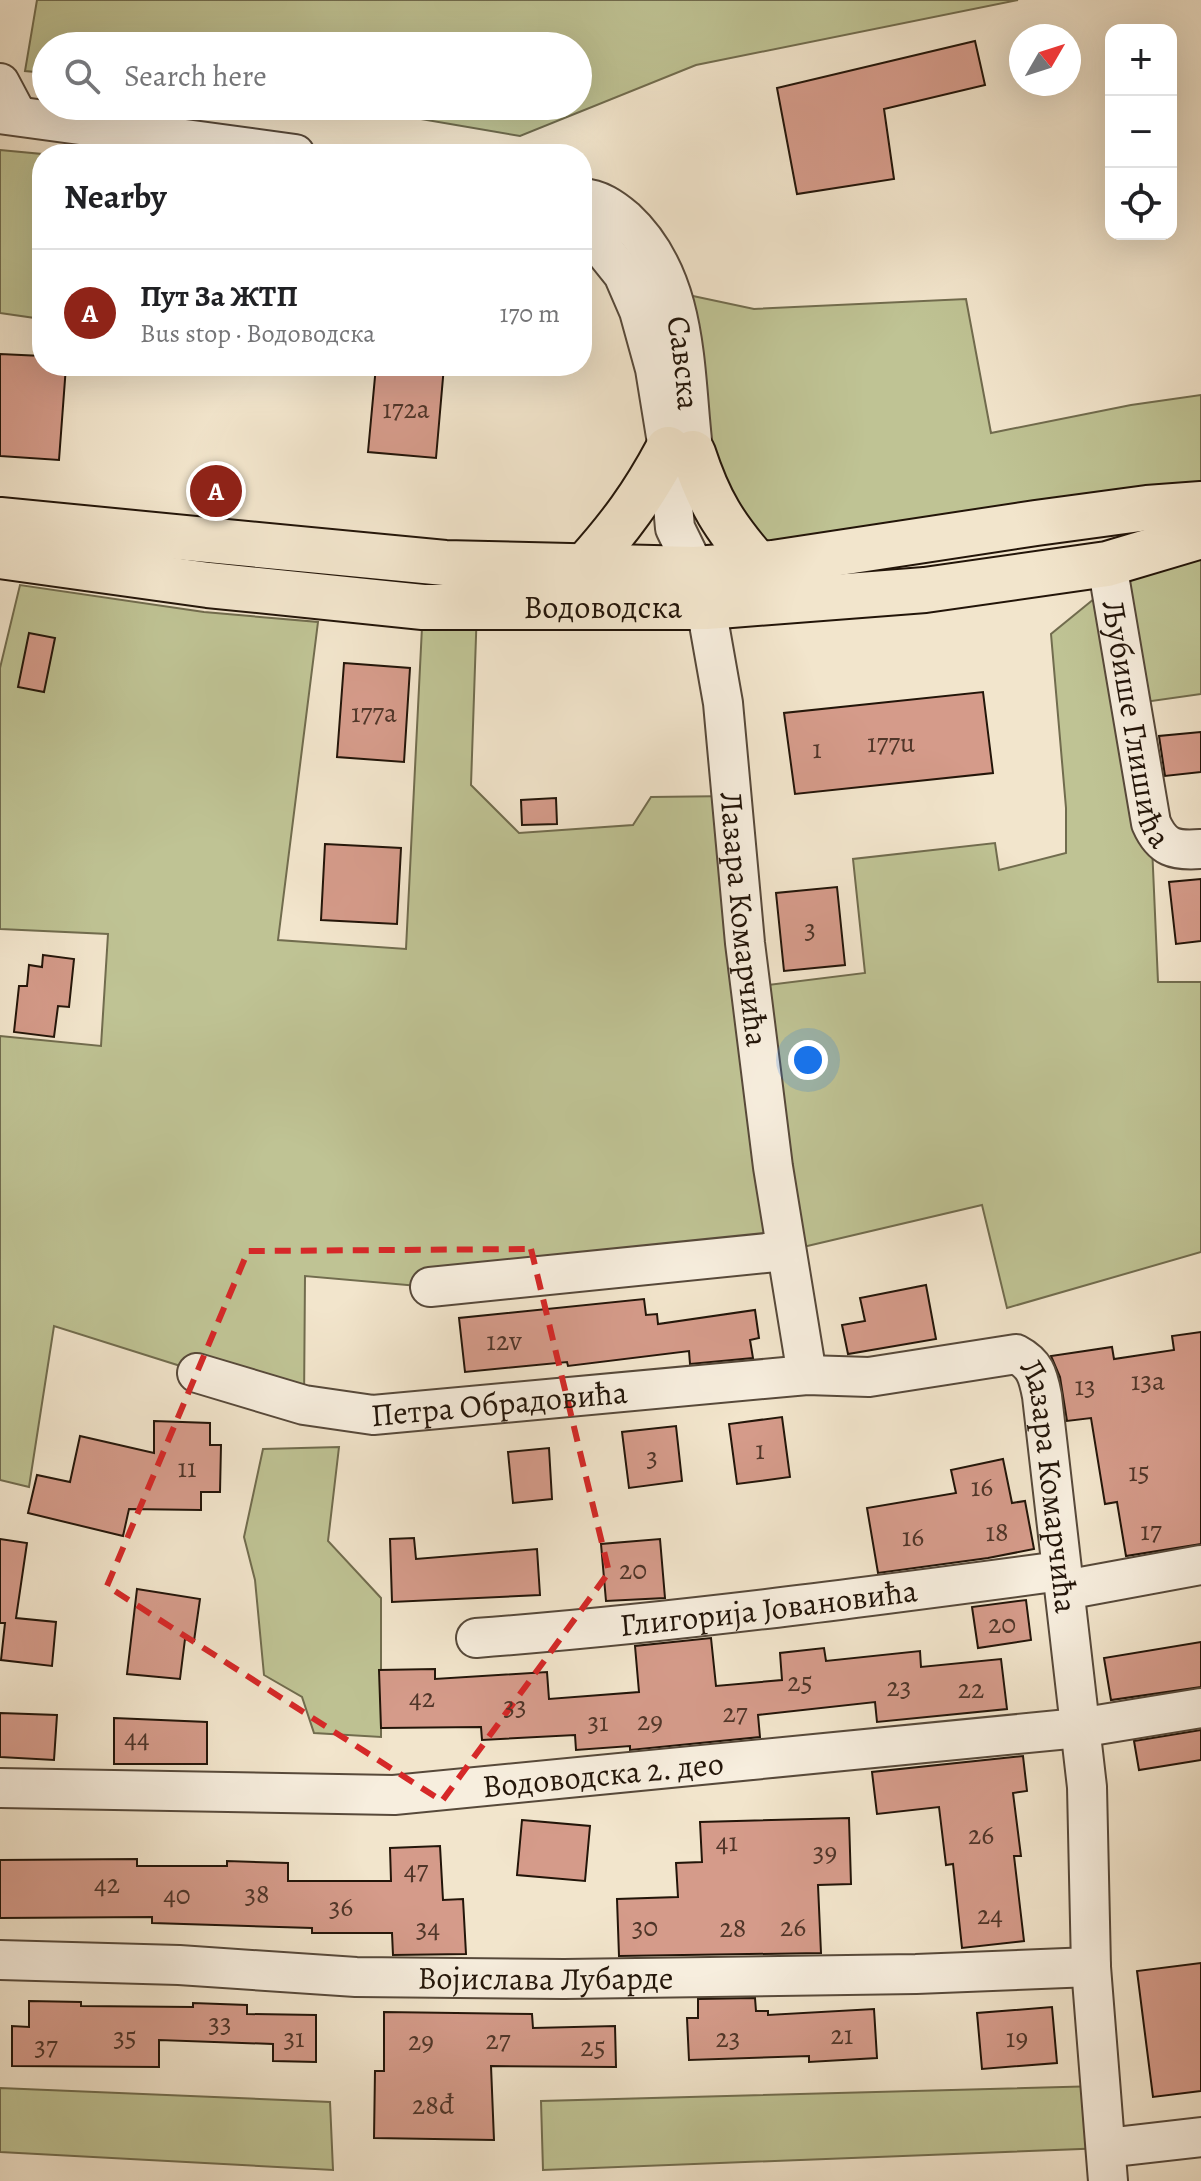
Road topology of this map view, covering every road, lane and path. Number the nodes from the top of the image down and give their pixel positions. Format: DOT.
graph roads {
  1 [pos="6,104"];
  2 [pos="32,108"];
  3 [pos="98,120"];
  4 [pos="237,144"];
  5 [pos="592,199"];
  6 [pos="592,235"];
  7 [pos="680,451"];
  8 [pos="1201,504"];
  9 [pos="0,520"];
  10 [pos="1201,536"];
  11 [pos="0,556"];
  12 [pos="1107,564"];
  13 [pos="758,565"];
  14 [pos="585,566"];
  15 [pos="700,588"];
  16 [pos="1201,849"];
  17 [pos="786,1251"];
  18 [pos="430,1287"];
  19 [pos="197,1373"];
  20 [pos="807,1375"];
  21 [pos="1201,1565"];
  22 [pos="1063,1580"];
  23 [pos="476,1638"];
  24 [pos="1201,1708"];
  25 [pos="1079,1728"];
  26 [pos="0,1788"];
  27 [pos="0,1960"];
  28 [pos="1091,1967"];
  29 [pos="1201,2137"];
  30 [pos="1107,2165"];
  1 -- 2 [label="street"];
  3 -- 4 [label="street"];
  5 -- 7 [label="street, Савска"];
  6 -- 7 [label="street, Савска"];
  7 -- 13 [label="main road"];
  7 -- 14 [label="main road"];
  7 -- 15 [label="street, Савска"];
  8 -- 13 [label="main road, Водоводска"];
  9 -- 14 [label="main road, Водоводска"];
  10 -- 12 [label="main road, Водоводска"];
  11 -- 15 [label="main road, Водоводска"];
  12 -- 15 [label="main road, Водоводска"];
  12 -- 16 [label="street, Љубише Глишића"];
  13 -- 15 [label="main road, Водоводска"];
  14 -- 15 [label="main road, Водоводска"];
  15 -- 17 [label="street, Лазара Комарчића"];
  17 -- 18 [label="street"];
  17 -- 20 [label="street, Лазара Комарчића"];
  19 -- 20 [label="street, Петра Обрадовића"];
  20 -- 22 [label="street, Лазара Комарчића"];
  21 -- 22 [label="street, Глигорија Јовановића"];
  22 -- 23 [label="street, Глигорија Јовановића"];
  22 -- 25 [label="street, Лазара Комарчића"];
  24 -- 25 [label="street, Водоводска 2. део"];
  25 -- 26 [label="street, Водоводска 2. део"];
  25 -- 28 [label="street, Лазара Комарчића"];
  27 -- 28 [label="street, Војислава Лубарде"];
  28 -- 30 [label="street, Лазара Комарчића"];
  29 -- 30 [label="street"];
}
